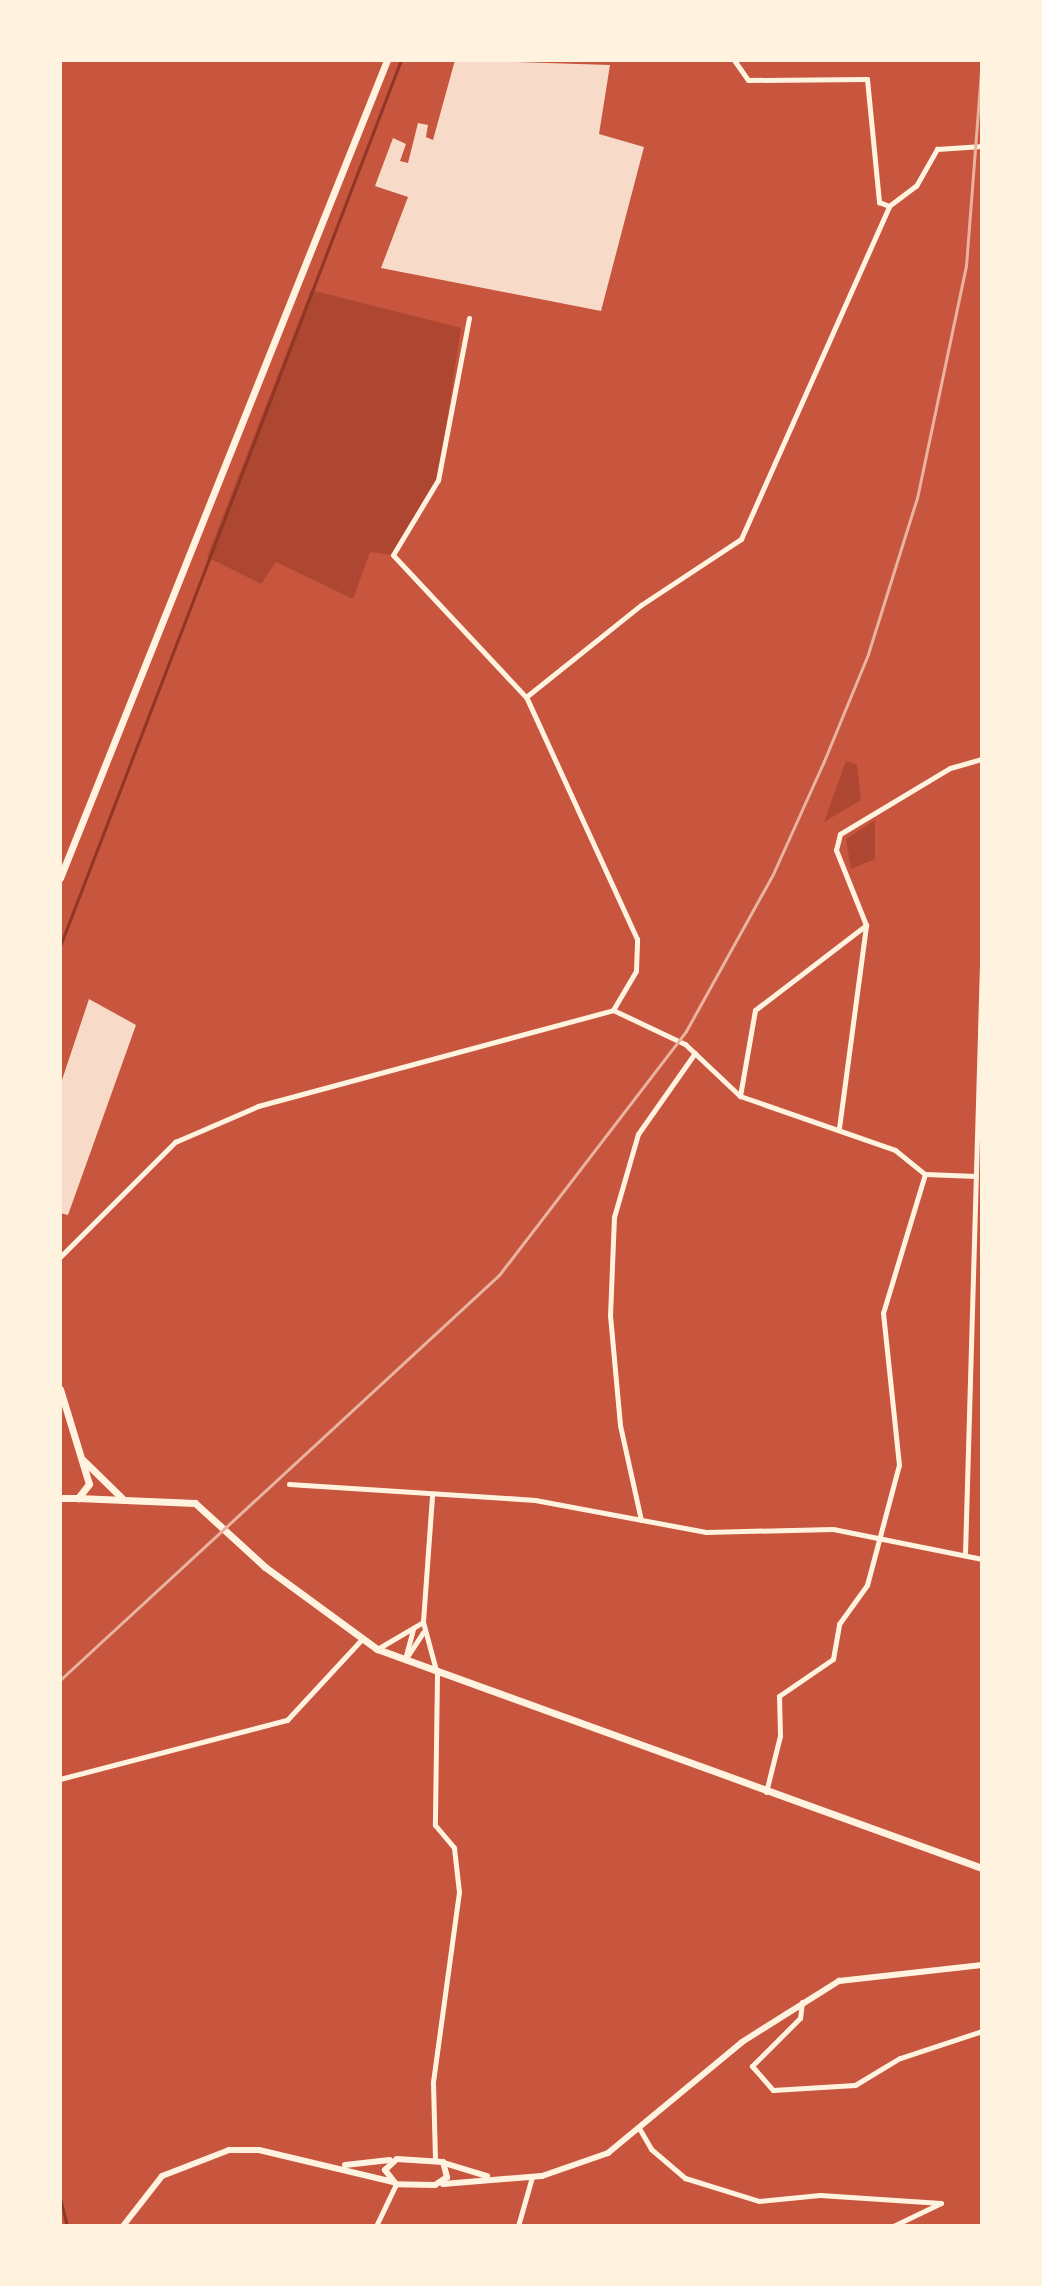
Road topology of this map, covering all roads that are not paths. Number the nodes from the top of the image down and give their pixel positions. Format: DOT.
graph roads {
  1 [pos="387,60"];
  2 [pos="734,60"];
  3 [pos="982,146"];
  4 [pos="889,206"];
  5 [pos="469,318"];
  6 [pos="526,697"];
  7 [pos="982,759"];
  8 [pos="62,868"];
  9 [pos="60,878"];
  10 [pos="866,925"];
  11 [pos="982,964"];
  12 [pos="613,1010"];
  13 [pos="695,1053"];
  14 [pos="740,1096"];
  15 [pos="839,1128"];
  16 [pos="925,1174"];
  17 [pos="976,1176"];
  18 [pos="979,1188"];
  19 [pos="60,1257"];
  20 [pos="60,1389"];
  21 [pos="80,1456"];
  22 [pos="289,1484"];
  23 [pos="432,1496"];
  24 [pos="60,1498"];
  25 [pos="78,1498"];
  26 [pos="124,1499"];
  27 [pos="641,1520"];
  28 [pos="878,1539"];
  29 [pos="965,1554"];
  30 [pos="981,1556"];
  31 [pos="423,1622"];
  32 [pos="413,1629"];
  33 [pos="424,1631"];
  34 [pos="361,1640"];
  35 [pos="377,1649"];
  36 [pos="404,1661"];
  37 [pos="437,1674"];
  38 [pos="60,1779"];
  39 [pos="766,1793"];
  40 [pos="982,1868"];
  41 [pos="982,1965"];
  42 [pos="802,2001"];
  43 [pos="982,2031"];
  44 [pos="639,2128"];
  45 [pos="397,2159"];
  46 [pos="435,2159"];
  47 [pos="443,2162"];
  48 [pos="337,2165"];
  49 [pos="532,2177"];
  50 [pos="494,2178"];
  51 [pos="394,2183"];
  52 [pos="443,2184"];
  53 [pos="123,2226"];
  54 [pos="376,2226"];
  55 [pos="518,2226"];
  56 [pos="893,2226"];
  1 -- 8 [label="main road"];
  2 -- 4 [label="street"];
  3 -- 4 [label="street"];
  4 -- 6 [label="street"];
  5 -- 6 [label="street"];
  6 -- 12 [label="street"];
  7 -- 10 [label="street"];
  8 -- 9 [label="main road"];
  10 -- 14 [label="street"];
  10 -- 15 [label="street"];
  11 -- 17 [label="street"];
  12 -- 13 [label="street"];
  12 -- 19 [label="street"];
  13 -- 14 [label="street"];
  13 -- 27 [label="street"];
  14 -- 15 [label="street"];
  15 -- 16 [label="street"];
  16 -- 17 [label="street"];
  16 -- 28 [label="street"];
  17 -- 18 [label="street"];
  18 -- 29 [label="street"];
  20 -- 21 [label="main road"];
  21 -- 25 [label="main road"];
  21 -- 26 [label="main road"];
  22 -- 23 [label="street"];
  23 -- 27 [label="street"];
  23 -- 31 [label="street"];
  24 -- 25 [label="main road"];
  25 -- 26 [label="main road"];
  26 -- 34 [label="main road"];
  27 -- 28 [label="street"];
  28 -- 29 [label="street"];
  28 -- 39 [label="street"];
  29 -- 30 [label="street"];
  31 -- 32 [label="street"];
  31 -- 33 [label="street"];
  32 -- 35 [label="street"];
  32 -- 36 [label="street"];
  33 -- 36 [label="street"];
  33 -- 37 [label="street"];
  34 -- 35 [label="main road"];
  34 -- 38 [label="street"];
  35 -- 36 [label="main road"];
  36 -- 37 [label="main road"];
  37 -- 39 [label="main road"];
  37 -- 46 [label="street"];
  39 -- 40 [label="main road"];
  41 -- 42 [label="street"];
  42 -- 43 [label="street"];
  42 -- 44 [label="street"];
  44 -- 49 [label="street"];
  44 -- 56 [label="street"];
  45 -- 46 [label="street"];
  45 -- 48 [label="street"];
  45 -- 51 [label="street"];
  46 -- 47 [label="street"];
  47 -- 50 [label="street"];
  47 -- 52 [label="street"];
  48 -- 51 [label="street"];
  48 -- 53 [label="street"];
  49 -- 50 [label="street"];
  49 -- 55 [label="street"];
  50 -- 52 [label="street"];
  51 -- 52 [label="street"];
  51 -- 54 [label="street"];
}
